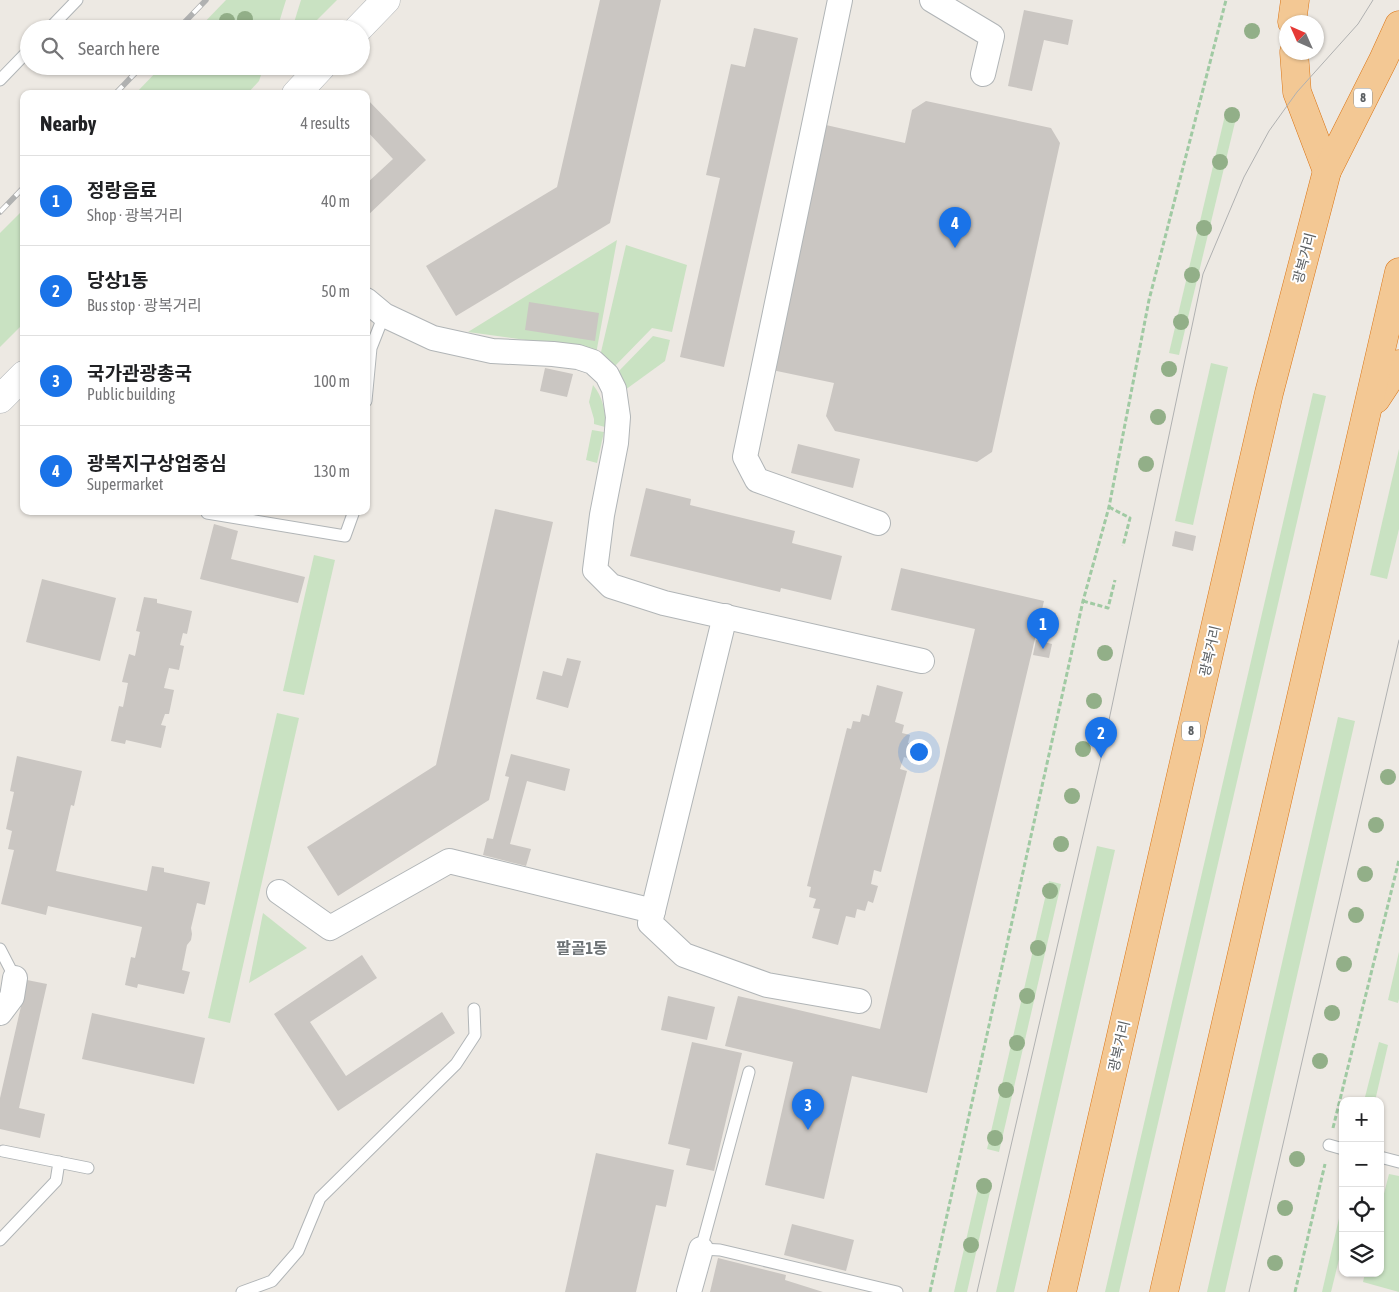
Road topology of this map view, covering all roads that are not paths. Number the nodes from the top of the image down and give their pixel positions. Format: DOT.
graph roads {
  1 [pos="77,0"];
  2 [pos="386,0"];
  3 [pos="840,0"];
  4 [pos="932,0"];
  5 [pos="1295,0"];
  6 [pos="1293,15"];
  7 [pos="58,20"];
  8 [pos="367,20"];
  9 [pos="1399,25"];
  10 [pos="20,59"];
  11 [pos="1295,60"];
  12 [pos="983,74"];
  13 [pos="314,75"];
  14 [pos="0,80"];
  15 [pos="300,90"];
  16 [pos="1327,171"];
  17 [pos="1399,272"];
  18 [pos="375,308"];
  19 [pos="370,359"];
  20 [pos="1399,364"];
  21 [pos="20,378"];
  22 [pos="0,399"];
  23 [pos="1365,415"];
  24 [pos="219,515"];
  25 [pos="352,515"];
  26 [pos="878,523"];
  27 [pos="725,616"];
  28 [pos="922,661"];
  29 [pos="279,892"];
  30 [pos="653,911"];
  31 [pos="0,949"];
  32 [pos="15,978"];
  33 [pos="859,1001"];
  34 [pos="474,1009"];
  35 [pos="0,1013"];
  36 [pos="749,1072"];
  37 [pos="1329,1145"];
  38 [pos="1339,1147"];
  39 [pos="4,1151"];
  40 [pos="1384,1158"];
  41 [pos="59,1162"];
  42 [pos="1399,1162"];
  43 [pos="88,1168"];
  44 [pos="0,1240"];
  45 [pos="701,1249"];
  46 [pos="242,1292"];
  47 [pos="689,1292"];
  48 [pos="897,1292"];
  49 [pos="1062,1292"];
  50 [pos="1164,1292"];
  1 -- 7 [label="lane"];
  2 -- 8 [label="street"];
  3 -- 26 [label="street"];
  4 -- 12 [label="street"];
  5 -- 6 [label="highway"];
  9 -- 16 [label="highway, 광복거리 / 8"];
  10 -- 14 [label="lane"];
  11 -- 16 [label="highway"];
  13 -- 15 [label="street"];
  16 -- 49 [label="highway, 광복거리 / 8"];
  17 -- 23 [label="highway"];
  18 -- 19 [label="lane"];
  18 -- 27 [label="street"];
  20 -- 23 [label="highway"];
  21 -- 22 [label="street"];
  23 -- 50 [label="highway"];
  24 -- 25 [label="lane"];
  27 -- 28 [label="street"];
  27 -- 30 [label="street"];
  29 -- 30 [label="street"];
  30 -- 33 [label="street"];
  31 -- 32 [label="lane"];
  32 -- 35 [label="street"];
  34 -- 46 [label="lane"];
  36 -- 45 [label="lane"];
  37 -- 38 [label="lane"];
  39 -- 41 [label="lane"];
  40 -- 42 [label="lane"];
  41 -- 43 [label="lane"];
  41 -- 44 [label="lane"];
  45 -- 47 [label="street"];
  45 -- 48 [label="lane"];
}
